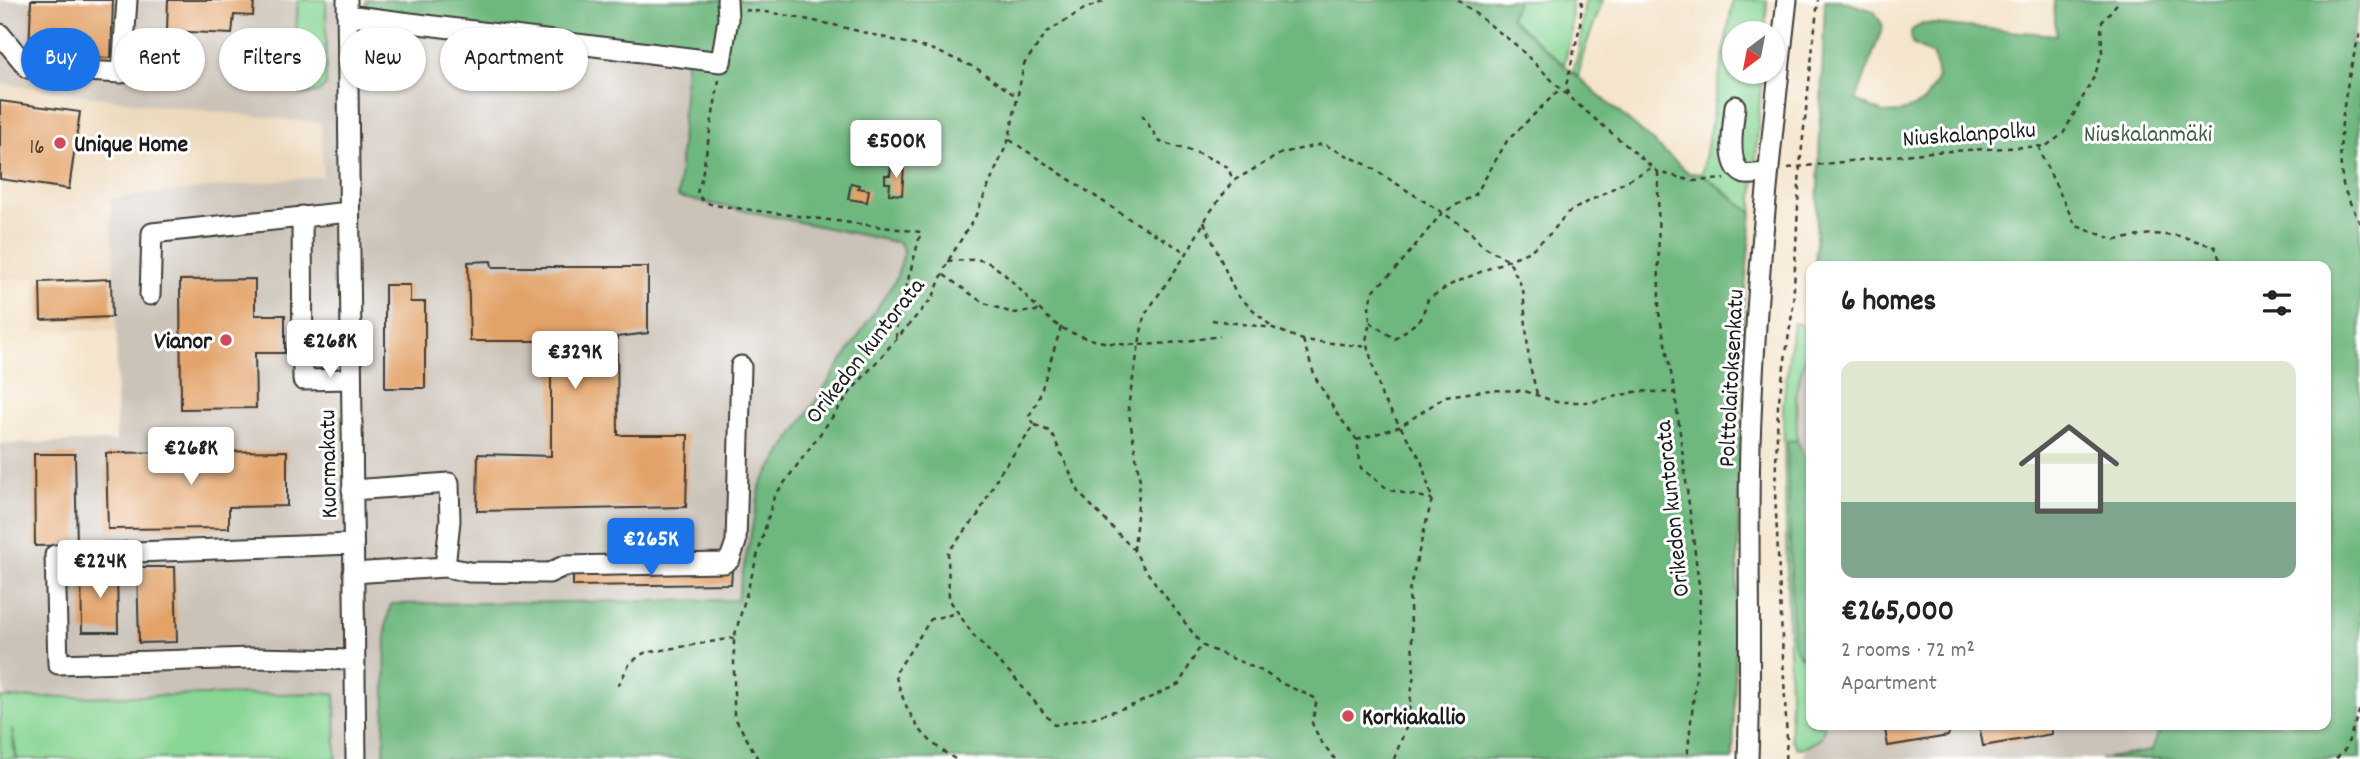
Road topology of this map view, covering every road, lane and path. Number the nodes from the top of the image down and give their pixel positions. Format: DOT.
graph roads {
  1 [pos="127,0"];
  2 [pos="1108,0"];
  3 [pos="1458,0"];
  4 [pos="1582,0"];
  5 [pos="1787,0"];
  6 [pos="1818,0"];
  7 [pos="2120,0"];
  8 [pos="728,3"];
  9 [pos="347,8"];
  10 [pos="0,34"];
  11 [pos="2360,34"];
  12 [pos="722,62"];
  13 [pos="1560,89"];
  14 [pos="1016,96"];
  15 [pos="1569,97"];
  16 [pos="1735,106"];
  17 [pos="1142,115"];
  18 [pos="1009,139"];
  19 [pos="2039,146"];
  20 [pos="1800,165"];
  21 [pos="1651,168"];
  22 [pos="1658,172"];
  23 [pos="1767,173"];
  24 [pos="1746,174"];
  25 [pos="1233,181"];
  26 [pos="349,212"];
  27 [pos="1442,213"];
  28 [pos="302,216"];
  29 [pos="1203,222"];
  30 [pos="2360,224"];
  31 [pos="1187,253"];
  32 [pos="948,261"];
  33 [pos="1509,261"];
  34 [pos="2220,261"];
  35 [pos="943,274"];
  36 [pos="150,295"];
  37 [pos="1038,311"];
  38 [pos="1212,320"];
  39 [pos="1370,322"];
  40 [pos="1060,327"];
  41 [pos="1273,328"];
  42 [pos="1220,336"];
  43 [pos="1303,340"];
  44 [pos="896,342"];
  45 [pos="1139,346"];
  46 [pos="1369,347"];
  47 [pos="741,366"];
  48 [pos="350,379"];
  49 [pos="1675,393"];
  50 [pos="1537,394"];
  51 [pos="1035,425"];
  52 [pos="1401,426"];
  53 [pos="1357,440"];
  54 [pos="352,489"];
  55 [pos="1432,499"];
  56 [pos="353,544"];
  57 [pos="1133,550"];
  58 [pos="445,567"];
  59 [pos="353,573"];
  60 [pos="958,613"];
  61 [pos="734,638"];
  62 [pos="1201,645"];
  63 [pos="355,660"];
  64 [pos="618,687"];
  65 [pos="2360,709"];
  66 [pos="356,759"];
  67 [pos="758,759"];
  68 [pos="955,759"];
  69 [pos="1335,759"];
  70 [pos="1394,759"];
  71 [pos="1687,759"];
  72 [pos="1748,759"];
  73 [pos="1785,759"];
  74 [pos="2336,759"];
  1 -- 10 [label="street"];
  2 -- 14 [label="path, Orikedon kuntorata"];
  3 -- 13 [label="path"];
  4 -- 15 [label="path"];
  5 -- 23 [label="street, Polttolaitoksenkatu"];
  6 -- 20 [label="path"];
  7 -- 19 [label="path, Niuskalanpolku"];
  8 -- 12 [label="street"];
  8 -- 14 [label="path"];
  9 -- 12 [label="street"];
  9 -- 26 [label="street, Kuormakatu"];
  11 -- 30 [label="path"];
  12 -- 44 [label="path"];
  13 -- 15 [label="path"];
  13 -- 27 [label="path"];
  14 -- 18 [label="path, Orikedon kuntorata"];
  15 -- 21 [label="path"];
  16 -- 24 [label="street"];
  17 -- 25 [label="path"];
  18 -- 31 [label="path"];
  18 -- 32 [label="path, Orikedon kuntorata"];
  19 -- 20 [label="path, Niuskalanpolku"];
  19 -- 34 [label="path"];
  20 -- 23 [label="path, Niuskalanpolku"];
  20 -- 73 [label="path"];
  21 -- 22 [label="path"];
  21 -- 33 [label="path"];
  22 -- 24 [label="path"];
  22 -- 49 [label="path, Orikedon kuntorata"];
  23 -- 24 [label="street"];
  23 -- 72 [label="street, Polttolaitoksenkatu"];
  25 -- 27 [label="path"];
  25 -- 29 [label="path"];
  26 -- 28 [label="street"];
  26 -- 48 [label="street, Kuormakatu"];
  27 -- 33 [label="path"];
  27 -- 39 [label="path"];
  28 -- 36 [label="street"];
  28 -- 48 [label="street"];
  29 -- 31 [label="path"];
  29 -- 41 [label="path"];
  31 -- 45 [label="path"];
  32 -- 35 [label="path, Orikedon kuntorata"];
  32 -- 37 [label="path"];
  33 -- 39 [label="path"];
  33 -- 50 [label="path"];
  35 -- 37 [label="path"];
  35 -- 44 [label="path, Orikedon kuntorata"];
  37 -- 40 [label="path"];
  38 -- 41 [label="path"];
  39 -- 46 [label="path"];
  40 -- 45 [label="path"];
  40 -- 51 [label="path"];
  41 -- 43 [label="path"];
  42 -- 45 [label="path"];
  43 -- 46 [label="path"];
  43 -- 53 [label="path"];
  44 -- 61 [label="path, Orikedon kuntorata"];
  45 -- 57 [label="path"];
  46 -- 52 [label="path"];
  47 -- 58 [label="street"];
  48 -- 54 [label="street, Kuormakatu"];
  49 -- 50 [label="path"];
  49 -- 71 [label="path, Orikedon kuntorata"];
  50 -- 52 [label="path"];
  51 -- 57 [label="path"];
  51 -- 60 [label="path"];
  52 -- 53 [label="path"];
  52 -- 55 [label="path"];
  53 -- 55 [label="path"];
  54 -- 56 [label="street, Kuormakatu"];
  54 -- 58 [label="street"];
  55 -- 70 [label="path"];
  56 -- 59 [label="street, Kuormakatu"];
  56 -- 63 [label="street"];
  57 -- 62 [label="path"];
  58 -- 59 [label="street"];
  59 -- 63 [label="street, Kuormakatu"];
  60 -- 62 [label="path"];
  60 -- 68 [label="path"];
  61 -- 64 [label="path"];
  61 -- 67 [label="path, Orikedon kuntorata"];
  62 -- 69 [label="path"];
  63 -- 66 [label="street, Kuormakatu"];
  65 -- 74 [label="path"];
}
